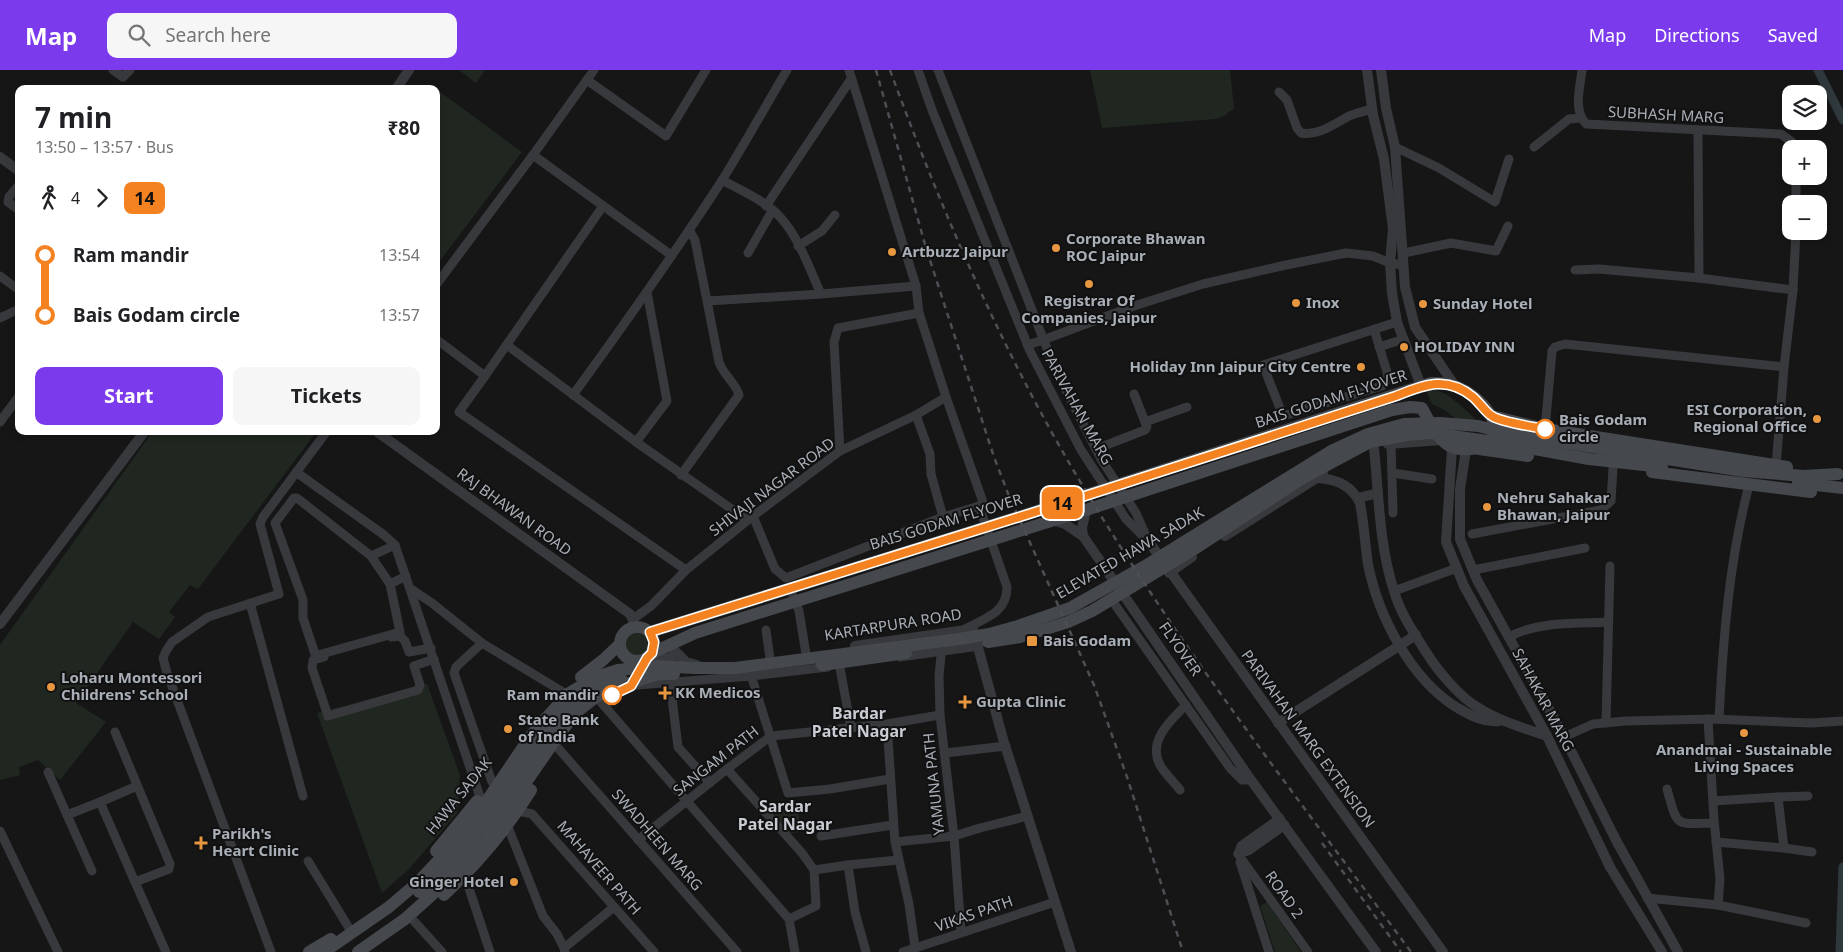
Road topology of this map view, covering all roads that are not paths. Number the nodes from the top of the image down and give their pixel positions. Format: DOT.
graph roads {
  1 [pos="113,70"];
  2 [pos="130,70"];
  3 [pos="409,70"];
  4 [pos="594,70"];
  5 [pos="706,70"];
  6 [pos="787,70"];
  7 [pos="918,70"];
  8 [pos="938,70"];
  9 [pos="1367,70"];
  10 [pos="1381,70"];
  11 [pos="1582,70"];
  12 [pos="850,75"];
  13 [pos="587,80"];
  14 [pos="399,85"];
  15 [pos="1280,92"];
  16 [pos="1372,108"];
  17 [pos="1580,118"];
  18 [pos="1698,131"];
  19 [pos="1789,140"];
  20 [pos="1394,147"];
  21 [pos="1534,147"];
  22 [pos="533,155"];
  23 [pos="0,157"];
  24 [pos="1509,159"];
  25 [pos="15,168"];
  26 [pos="722,180"];
  27 [pos="15,190"];
  28 [pos="604,206"];
  29 [pos="15,207"];
  30 [pos="769,208"];
  31 [pos="835,215"];
  32 [pos="1508,226"];
  33 [pos="689,230"];
  34 [pos="1796,240"];
  35 [pos="798,246"];
  36 [pos="748,253"];
  37 [pos="1404,253"];
  38 [pos="670,255"];
  39 [pos="1390,263"];
  40 [pos="1403,264"];
  41 [pos="1575,270"];
  42 [pos="0,276"];
  43 [pos="1699,278"];
  44 [pos="440,280"];
  45 [pos="15,286"];
  46 [pos="916,286"];
  47 [pos="1793,290"];
  48 [pos="647,292"];
  49 [pos="821,294"];
  50 [pos="708,301"];
  51 [pos="15,311"];
  52 [pos="919,313"];
  53 [pos="0,318"];
  54 [pos="1397,322"];
  55 [pos="1374,329"];
  56 [pos="1404,339"];
  57 [pos="1043,340"];
  58 [pos="440,342"];
  59 [pos="507,345"];
  60 [pos="1027,345"];
  61 [pos="1379,347"];
  62 [pos="1784,367"];
  63 [pos="485,376"];
  64 [pos="1421,386"];
  65 [pos="1455,386"];
  66 [pos="1134,394"];
  67 [pos="573,395"];
  68 [pos="946,397"];
  69 [pos="15,401"];
  70 [pos="1187,407"];
  71 [pos="1422,408"];
  72 [pos="916,415"];
  73 [pos="1492,416"];
  74 [pos="0,422"];
  75 [pos="1145,422"];
  76 [pos="1545,430"];
  77 [pos="142,435"];
  78 [pos="324,435"];
  79 [pos="382,435"];
  80 [pos="1441,440"];
  81 [pos="636,442"];
  82 [pos="1391,443"];
  83 [pos="1374,448"];
  84 [pos="1452,448"];
  85 [pos="1096,449"];
  86 [pos="1472,449"];
  87 [pos="840,451"];
  88 [pos="1776,466"];
  89 [pos="1613,468"];
  90 [pos="296,472"];
  91 [pos="1393,473"];
  92 [pos="1841,474"];
  93 [pos="681,475"];
  94 [pos="1318,478"];
  95 [pos="1432,479"];
  96 [pos="1749,485"];
  97 [pos="1843,488"];
  98 [pos="1378,493"];
  99 [pos="1843,496"];
  100 [pos="1358,498"];
  101 [pos="979,506"];
  102 [pos="1086,510"];
  103 [pos="1394,513"];
  104 [pos="753,516"];
  105 [pos="943,517"];
  106 [pos="1052,520"];
  107 [pos="1472,534"];
  108 [pos="1083,536"];
  109 [pos="1149,542"];
  110 [pos="395,545"];
  111 [pos="1584,548"];
  112 [pos="371,556"];
  113 [pos="1610,566"];
  114 [pos="1457,568"];
  115 [pos="686,570"];
  116 [pos="1473,570"];
  117 [pos="1169,573"];
  118 [pos="406,576"];
  119 [pos="786,578"];
  120 [pos="390,584"];
  121 [pos="411,589"];
  122 [pos="1394,591"];
  123 [pos="1111,598"];
  124 [pos="250,604"];
  125 [pos="1608,622"];
  126 [pos="634,623"];
  127 [pos="0,624"];
  128 [pos="692,627"];
  129 [pos="969,629"];
  130 [pos="766,630"];
  131 [pos="650,632"];
  132 [pos="944,633"];
  133 [pos="1416,634"];
  134 [pos="1509,637"];
  135 [pos="482,642"];
  136 [pos="620,644"];
  137 [pos="669,644"];
  138 [pos="1400,644"];
  139 [pos="979,646"];
  140 [pos="431,648"];
  141 [pos="837,649"];
  142 [pos="942,652"];
  143 [pos="806,654"];
  144 [pos="647,658"];
  145 [pos="434,659"];
  146 [pos="682,659"];
  147 [pos="770,659"];
  148 [pos="746,662"];
  149 [pos="840,665"];
  150 [pos="659,674"];
  151 [pos="751,676"];
  152 [pos="670,682"];
  153 [pos="631,686"];
  154 [pos="563,692"];
  155 [pos="600,701"];
  156 [pos="1186,705"];
  157 [pos="940,715"];
  158 [pos="1708,719"];
  159 [pos="1719,719"];
  160 [pos="1502,721"];
  161 [pos="1843,721"];
  162 [pos="1278,723"];
  163 [pos="1606,723"];
  164 [pos="887,724"];
  165 [pos="851,728"];
  166 [pos="115,732"];
  167 [pos="771,736"];
  168 [pos="1547,736"];
  169 [pos="1564,737"];
  170 [pos="1006,746"];
  171 [pos="557,747"];
  172 [pos="945,753"];
  173 [pos="513,755"];
  174 [pos="727,769"];
  175 [pos="48,772"];
  176 [pos="540,775"];
  177 [pos="890,779"];
  178 [pos="1251,780"];
  179 [pos="492,782"];
  180 [pos="710,783"];
  181 [pos="137,786"];
  182 [pos="1667,789"];
  183 [pos="1180,790"];
  184 [pos="303,796"];
  185 [pos="1808,796"];
  186 [pos="480,797"];
  187 [pos="1778,797"];
  188 [pos="1713,801"];
  189 [pos="100,802"];
  190 [pos="686,802"];
  191 [pos="518,812"];
  192 [pos="67,815"];
  193 [pos="1028,816"];
  194 [pos="1282,821"];
  195 [pos="1714,823"];
  196 [pos="893,825"];
  197 [pos="508,827"];
  198 [pos="0,830"];
  199 [pos="821,836"];
  200 [pos="954,836"];
  201 [pos="638,840"];
  202 [pos="895,842"];
  203 [pos="1716,842"];
  204 [pos="1784,848"];
  205 [pos="1812,852"];
  206 [pos="1238,854"];
  207 [pos="898,860"];
  208 [pos="308,861"];
  209 [pos="848,864"];
  210 [pos="814,870"];
  211 [pos="92,871"];
  212 [pos="465,876"];
  213 [pos="135,882"];
  214 [pos="1647,898"];
  215 [pos="1055,902"];
  216 [pos="1718,905"];
  217 [pos="614,906"];
  218 [pos="789,919"];
  219 [pos="414,921"];
  220 [pos="1806,923"];
  221 [pos="350,928"];
  222 [pos="961,932"];
  223 [pos="918,949"];
  224 [pos="564,950"];
  225 [pos="341,951"];
  226 [pos="58,952"];
  227 [pos="166,952"];
  228 [pos="271,952"];
  229 [pos="309,952"];
  230 [pos="324,952"];
  231 [pos="358,952"];
  232 [pos="372,952"];
  233 [pos="442,952"];
  234 [pos="490,952"];
  235 [pos="654,952"];
  236 [pos="737,952"];
  237 [pos="795,952"];
  238 [pos="866,952"];
  239 [pos="903,952"];
  240 [pos="1071,952"];
  241 [pos="1269,952"];
  242 [pos="1308,952"];
  243 [pos="1376,952"];
  244 [pos="1443,952"];
  245 [pos="1662,952"];
  246 [pos="1678,952"];
  1 -- 2 [label="street"];
  3 -- 14 [label="street"];
  4 -- 13 [label="street"];
  5 -- 13 [label="street"];
  6 -- 26 [label="street"];
  7 -- 60 [label="street, PARIVAHAN MARG"];
  8 -- 57 [label="street, PARIVAHAN MARG"];
  9 -- 16 [label="street"];
  10 -- 20 [label="street"];
  11 -- 17 [label="street"];
  12 -- 30 [label="street"];
  12 -- 46 [label="street"];
  13 -- 22 [label="street"];
  15 -- 16 [label="street"];
  16 -- 39 [label="street"];
  17 -- 18 [label="street, SUBHASH MARG"];
  17 -- 21 [label="street"];
  18 -- 19 [label="street, SUBHASH MARG"];
  18 -- 43 [label="street"];
  20 -- 24 [label="street"];
  20 -- 37 [label="street"];
  22 -- 28 [label="street"];
  22 -- 44 [label="street"];
  23 -- 25 [label="street"];
  26 -- 30 [label="street"];
  26 -- 33 [label="street"];
  27 -- 29 [label="street"];
  28 -- 38 [label="street"];
  28 -- 59 [label="street"];
  30 -- 35 [label="street"];
  30 -- 36 [label="street"];
  31 -- 35 [label="street"];
  32 -- 37 [label="street"];
  33 -- 38 [label="street"];
  33 -- 50 [label="street"];
  34 -- 47 [label="street"];
  35 -- 49 [label="street"];
  37 -- 40 [label="street"];
  38 -- 48 [label="street"];
  39 -- 40 [label="street"];
  39 -- 54 [label="street"];
  39 -- 57 [label="street"];
  40 -- 65 [label="street"];
  41 -- 43 [label="street"];
  42 -- 45 [label="street"];
  43 -- 47 [label="street"];
  46 -- 49 [label="street"];
  46 -- 52 [label="street"];
  47 -- 62 [label="street"];
  48 -- 67 [label="street"];
  48 -- 81 [label="street"];
  49 -- 50 [label="street"];
  50 -- 93 [label="street"];
  51 -- 53 [label="street"];
  52 -- 68 [label="street"];
  52 -- 87 [label="street"];
  54 -- 55 [label="street"];
  54 -- 56 [label="street"];
  55 -- 61 [label="street"];
  55 -- 61 [label="street"];
  56 -- 61 [label="street"];
  56 -- 64 [label="street"];
  57 -- 60 [label="street"];
  57 -- 85 [label="street, PARIVAHAN MARG"];
  58 -- 63 [label="street"];
  59 -- 63 [label="street"];
  59 -- 67 [label="street"];
  60 -- 109 [label="street, PARIVAHAN MARG"];
  62 -- 76 [label="street"];
  62 -- 88 [label="street"];
  63 -- 115 [label="street"];
  64 -- 65 [label="main road"];
  64 -- 71 [label="main road"];
  64 -- 128 [label="main road, BAIS GODAM FLYOVER"];
  65 -- 73 [label="main road"];
  66 -- 75 [label="street"];
  67 -- 81 [label="street"];
  68 -- 72 [label="street, SHIVAJI NAGAR ROAD"];
  68 -- 101 [label="street"];
  69 -- 74 [label="street"];
  70 -- 75 [label="street"];
  71 -- 80 [label="main road"];
  71 -- 102 [label="main road, BAIS GODAM FLYOVER"];
  72 -- 87 [label="street, SHIVAJI NAGAR ROAD"];
  72 -- 105 [label="street"];
  73 -- 76 [label="main road"];
  73 -- 86 [label="main road"];
  75 -- 85 [label="street"];
  76 -- 88 [label="main road"];
  77 -- 127 [label="street"];
  78 -- 90 [label="street"];
  79 -- 126 [label="street, RAJ BHAWAN ROAD"];
  80 -- 82 [label="street"];
  80 -- 84 [label="main road"];
  81 -- 93 [label="street"];
  82 -- 83 [label="street"];
  82 -- 91 [label="street"];
  83 -- 94 [label="street"];
  83 -- 98 [label="street"];
  84 -- 86 [label="main road"];
  84 -- 114 [label="street, SAHAKAR MARG"];
  85 -- 109 [label="street, PARIVAHAN MARG"];
  86 -- 89 [label="main road"];
  86 -- 116 [label="street, SAHAKAR MARG"];
  87 -- 104 [label="street, SHIVAJI NAGAR ROAD"];
  88 -- 92 [label="main road"];
  89 -- 96 [label="main road"];
  89 -- 107 [label="street"];
  90 -- 110 [label="street"];
  90 -- 124 [label="street"];
  91 -- 95 [label="street"];
  91 -- 103 [label="street"];
  92 -- 230 [label="main road, ELEVATED HAWA SADAK"];
  93 -- 104 [label="street"];
  94 -- 100 [label="street"];
  94 -- 117 [label="street"];
  96 -- 99 [label="main road"];
  96 -- 159 [label="street"];
  97 -- 150 [label="main road, ELEVATED HAWA SADAK"];
  98 -- 100 [label="street"];
  98 -- 122 [label="street"];
  100 -- 138 [label="street"];
  101 -- 105 [label="street"];
  101 -- 129 [label="street"];
  102 -- 106 [label="main road, BAIS GODAM FLYOVER"];
  102 -- 108 [label="street"];
  104 -- 115 [label="street, SHIVAJI NAGAR ROAD"];
  104 -- 119 [label="street"];
  105 -- 119 [label="street"];
  106 -- 108 [label="street, FLYOVER"];
  106 -- 128 [label="main road, BAIS GODAM FLYOVER"];
  108 -- 178 [label="street, FLYOVER"];
  109 -- 117 [label="street, PARIVAHAN MARG EXTENSION"];
  110 -- 112 [label="street"];
  110 -- 118 [label="street"];
  111 -- 116 [label="street"];
  112 -- 120 [label="street"];
  112 -- 120 [label="street"];
  113 -- 125 [label="street"];
  114 -- 122 [label="street"];
  114 -- 168 [label="street, SAHAKAR MARG"];
  115 -- 126 [label="street, SHIVAJI NAGAR ROAD"];
  116 -- 134 [label="street, SAHAKAR MARG"];
  117 -- 162 [label="street, PARIVAHAN MARG EXTENSION"];
  118 -- 120 [label="street"];
  118 -- 121 [label="street"];
  119 -- 143 [label="street"];
  121 -- 135 [label="street"];
  121 -- 140 [label="street"];
  122 -- 133 [label="street"];
  123 -- 156 [label="street"];
  124 -- 184 [label="street"];
  124 -- 228 [label="street"];
  125 -- 134 [label="street"];
  125 -- 163 [label="street"];
  126 -- 131 [label="main road"];
  126 -- 136 [label="main road"];
  128 -- 131 [label="main road, BAIS GODAM FLYOVER"];
  128 -- 137 [label="main road, BAIS GODAM FLYOVER"];
  129 -- 132 [label="street, KARTARPURA ROAD"];
  129 -- 139 [label="street, KARTARPURA ROAD"];
  130 -- 147 [label="street"];
  131 -- 144 [label="main road"];
  132 -- 141 [label="street, KARTARPURA ROAD"];
  132 -- 142 [label="street, YAMUNA PATH"];
  133 -- 138 [label="street"];
  133 -- 160 [label="street"];
  134 -- 169 [label="street, SAHAKAR MARG"];
  135 -- 154 [label="street"];
  135 -- 179 [label="street"];
  136 -- 144 [label="main road"];
  136 -- 154 [label="main road, HAWA SADAK"];
  137 -- 144 [label="main road, BAIS GODAM FLYOVER"];
  137 -- 146 [label="street"];
  138 -- 160 [label="street"];
  138 -- 162 [label="street"];
  139 -- 142 [label="street"];
  139 -- 170 [label="street, KARTARPURA ROAD"];
  140 -- 145 [label="street"];
  140 -- 145 [label="street"];
  141 -- 143 [label="street, KARTARPURA ROAD"];
  141 -- 149 [label="street"];
  142 -- 149 [label="street"];
  142 -- 157 [label="street, YAMUNA PATH"];
  143 -- 147 [label="street, KARTARPURA ROAD"];
  144 -- 146 [label="street, KARTARPURA ROAD"];
  144 -- 153 [label="main road"];
  145 -- 186 [label="street"];
  146 -- 148 [label="street, KARTARPURA ROAD"];
  146 -- 152 [label="street"];
  147 -- 148 [label="street, KARTARPURA ROAD"];
  148 -- 151 [label="street"];
  149 -- 151 [label="street"];
  149 -- 165 [label="street"];
  150 -- 225 [label="main road"];
  150 -- 231 [label="main road, ELEVATED HAWA SADAK"];
  151 -- 152 [label="street"];
  151 -- 167 [label="street"];
  152 -- 153 [label="street"];
  152 -- 180 [label="street"];
  153 -- 155 [label="main road"];
  154 -- 173 [label="main road, HAWA SADAK"];
  155 -- 171 [label="main road"];
  155 -- 190 [label="street"];
  156 -- 178 [label="street"];
  156 -- 183 [label="street"];
  157 -- 164 [label="street, SANGAM PATH"];
  157 -- 172 [label="street, YAMUNA PATH"];
  158 -- 159 [label="street"];
  158 -- 163 [label="street"];
  158 -- 188 [label="street"];
  159 -- 161 [label="street"];
  160 -- 168 [label="street"];
  162 -- 244 [label="street, PARIVAHAN MARG EXTENSION"];
  163 -- 169 [label="street"];
  164 -- 165 [label="street, SANGAM PATH"];
  164 -- 177 [label="street"];
  165 -- 167 [label="street, SANGAM PATH"];
  166 -- 181 [label="street"];
  167 -- 174 [label="street, SANGAM PATH"];
  167 -- 177 [label="street"];
  168 -- 245 [label="street, SAHAKAR MARG"];
  169 -- 214 [label="street, SAHAKAR MARG"];
  170 -- 172 [label="street"];
  170 -- 193 [label="street, KARTARPURA ROAD"];
  171 -- 176 [label="main road"];
  171 -- 201 [label="street, SWADHEEN MARG"];
  172 -- 200 [label="street, YAMUNA PATH"];
  173 -- 176 [label="main road"];
  173 -- 179 [label="main road, HAWA SADAK"];
  174 -- 180 [label="street, SANGAM PATH"];
  174 -- 210 [label="street"];
  175 -- 192 [label="street"];
  176 -- 191 [label="main road"];
  177 -- 196 [label="street"];
  178 -- 194 [label="street, FLYOVER"];
  179 -- 186 [label="main road, HAWA SADAK"];
  180 -- 190 [label="street, SANGAM PATH"];
  181 -- 189 [label="street"];
  181 -- 213 [label="street"];
  182 -- 195 [label="street"];
  185 -- 187 [label="street"];
  186 -- 221 [label="main road, HAWA SADAK"];
  187 -- 188 [label="street"];
  187 -- 204 [label="street"];
  188 -- 195 [label="street"];
  189 -- 192 [label="street"];
  189 -- 213 [label="street"];
  190 -- 201 [label="street, SANGAM PATH"];
  190 -- 218 [label="street"];
  191 -- 197 [label="main road"];
  191 -- 217 [label="street, MAHAVEER PATH"];
  192 -- 211 [label="street"];
  193 -- 200 [label="street"];
  193 -- 215 [label="street, KARTARPURA ROAD"];
  194 -- 206 [label="street"];
  194 -- 243 [label="street, FLYOVER"];
  195 -- 203 [label="street"];
  196 -- 199 [label="street"];
  196 -- 202 [label="street"];
  197 -- 212 [label="main road"];
  197 -- 224 [label="street"];
  198 -- 226 [label="street"];
  200 -- 202 [label="street"];
  200 -- 222 [label="street, YAMUNA PATH"];
  201 -- 236 [label="street, SWADHEEN MARG"];
  202 -- 207 [label="street"];
  203 -- 204 [label="street"];
  203 -- 216 [label="street"];
  204 -- 205 [label="street"];
  206 -- 241 [label="street"];
  206 -- 242 [label="street, ROAD 2"];
  207 -- 209 [label="street"];
  207 -- 223 [label="street"];
  208 -- 221 [label="street"];
  209 -- 210 [label="street"];
  209 -- 238 [label="street"];
  210 -- 218 [label="street"];
  212 -- 219 [label="main road"];
  212 -- 234 [label="street"];
  213 -- 227 [label="street"];
  214 -- 216 [label="street"];
  214 -- 246 [label="street, SAHAKAR MARG"];
  215 -- 222 [label="street, VIKAS PATH"];
  215 -- 240 [label="street, KARTARPURA ROAD"];
  216 -- 220 [label="street"];
  217 -- 224 [label="street"];
  217 -- 235 [label="street, MAHAVEER PATH"];
  218 -- 237 [label="street"];
  219 -- 232 [label="main road"];
  219 -- 233 [label="street"];
  221 -- 229 [label="main road, HAWA SADAK"];
  222 -- 223 [label="street, VIKAS PATH"];
  223 -- 239 [label="street, VIKAS PATH"];
}
